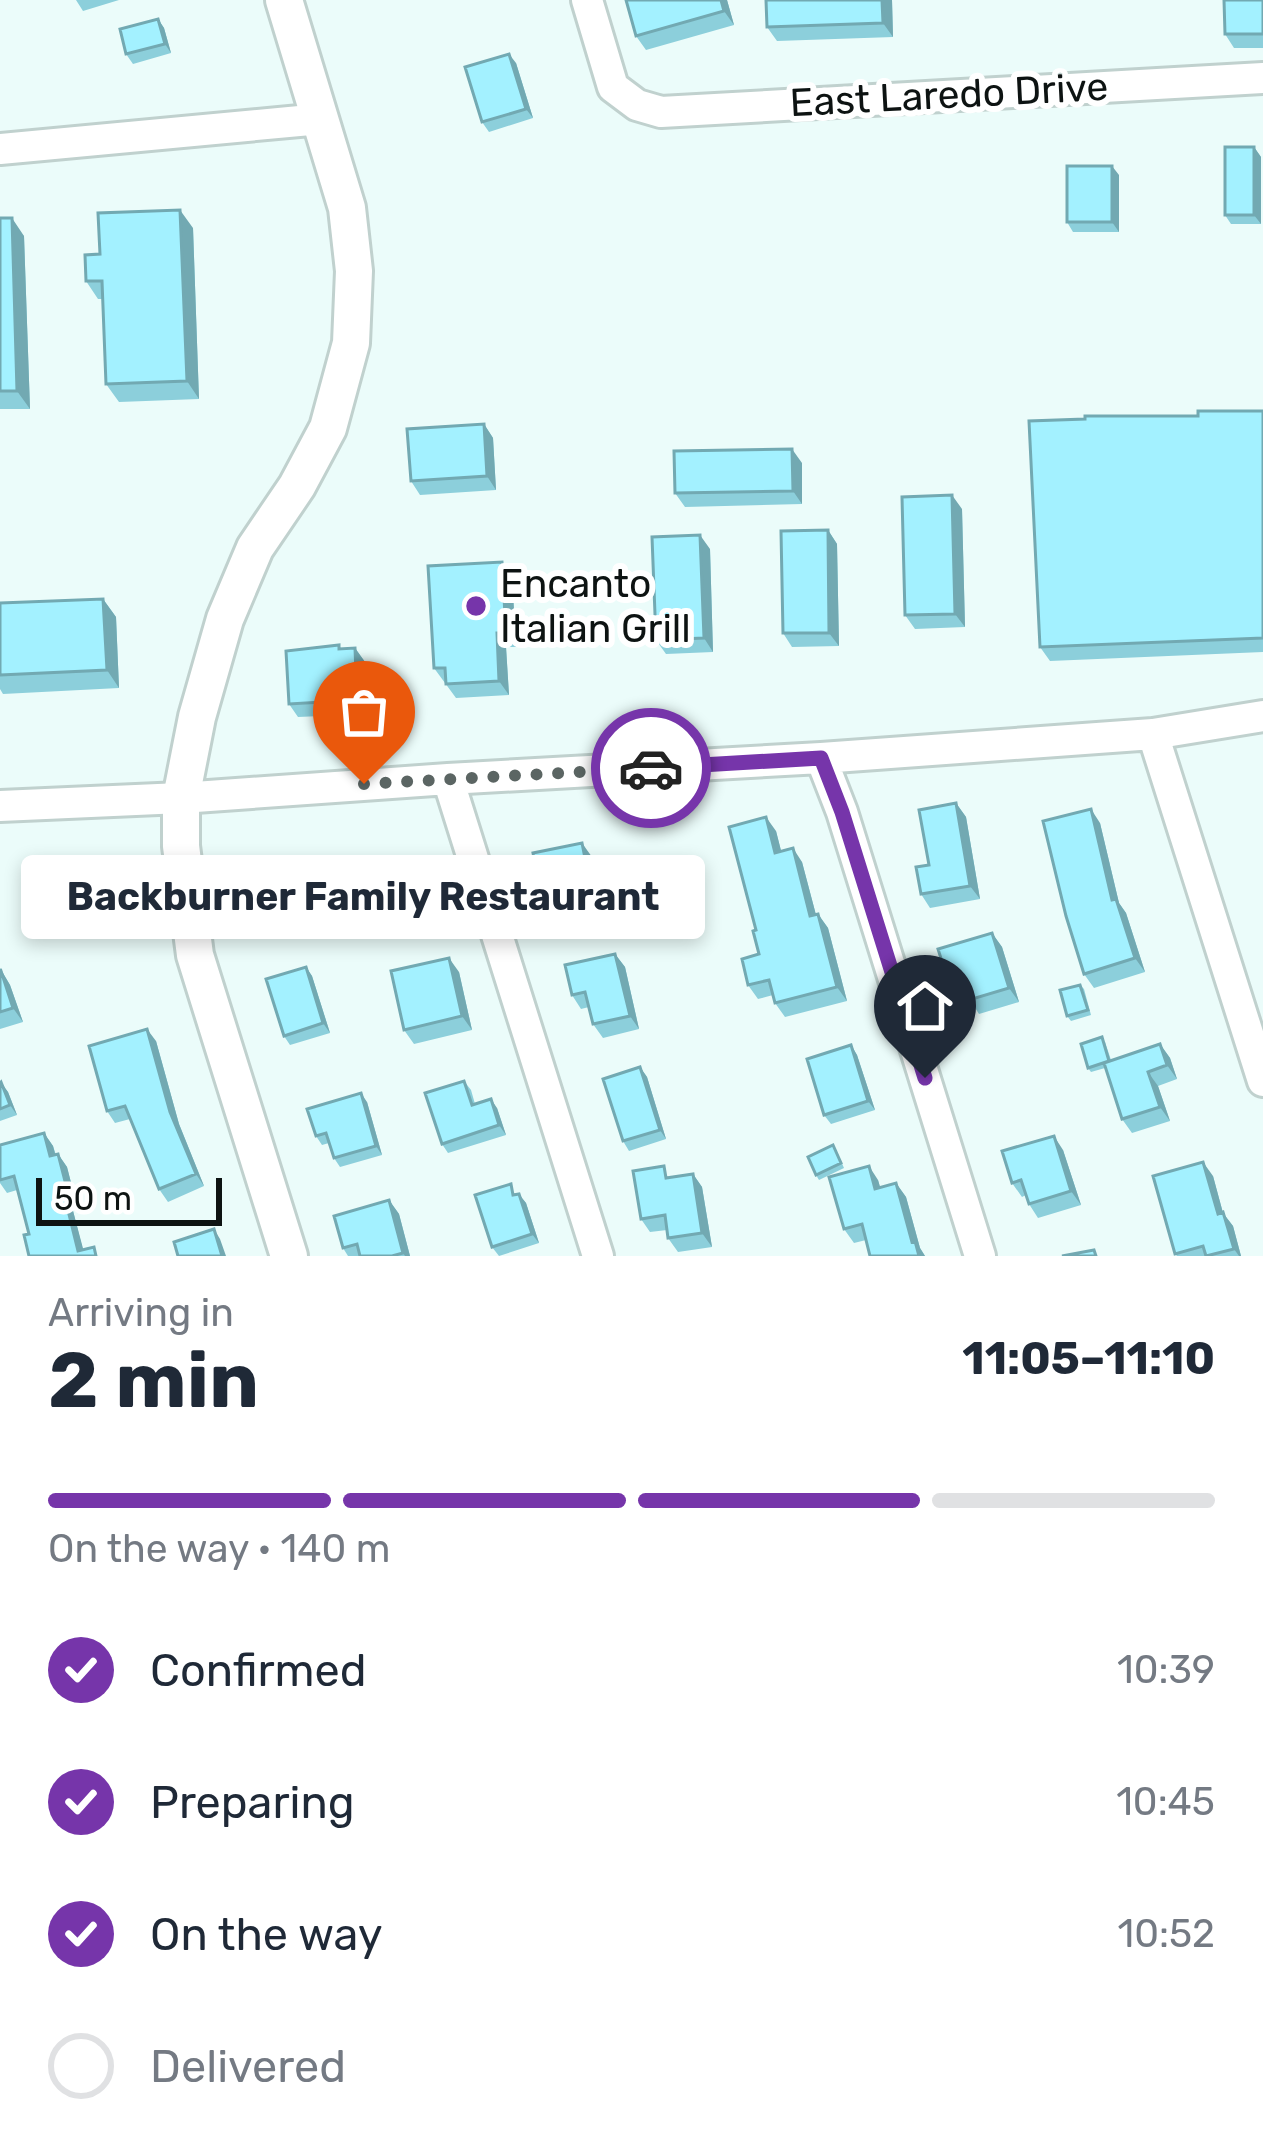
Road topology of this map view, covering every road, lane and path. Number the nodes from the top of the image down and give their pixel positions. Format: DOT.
graph roads {
  1 [pos="284,0"];
  2 [pos="587,0"];
  3 [pos="1263,77"];
  4 [pos="321,119"];
  5 [pos="0,149"];
  6 [pos="1263,716"];
  7 [pos="1153,734"];
  8 [pos="821,758"];
  9 [pos="448,779"];
  10 [pos="181,798"];
  11 [pos="0,806"];
  12 [pos="1254,1016"];
  13 [pos="1263,1081"];
  14 [pos="289,1256"];
  15 [pos="598,1256"];
  16 [pos="980,1256"];
  1 -- 4 [label="main road"];
  2 -- 3 [label="street, East Laredo Drive"];
  4 -- 5 [label="street"];
  4 -- 10 [label="main road"];
  6 -- 7 [label="street"];
  7 -- 8 [label="street"];
  7 -- 12 [label="street"];
  8 -- 9 [label="street"];
  8 -- 16 [label="street"];
  9 -- 10 [label="street"];
  9 -- 15 [label="street"];
  10 -- 11 [label="street"];
  10 -- 14 [label="main road"];
  12 -- 13 [label="street"];
}
